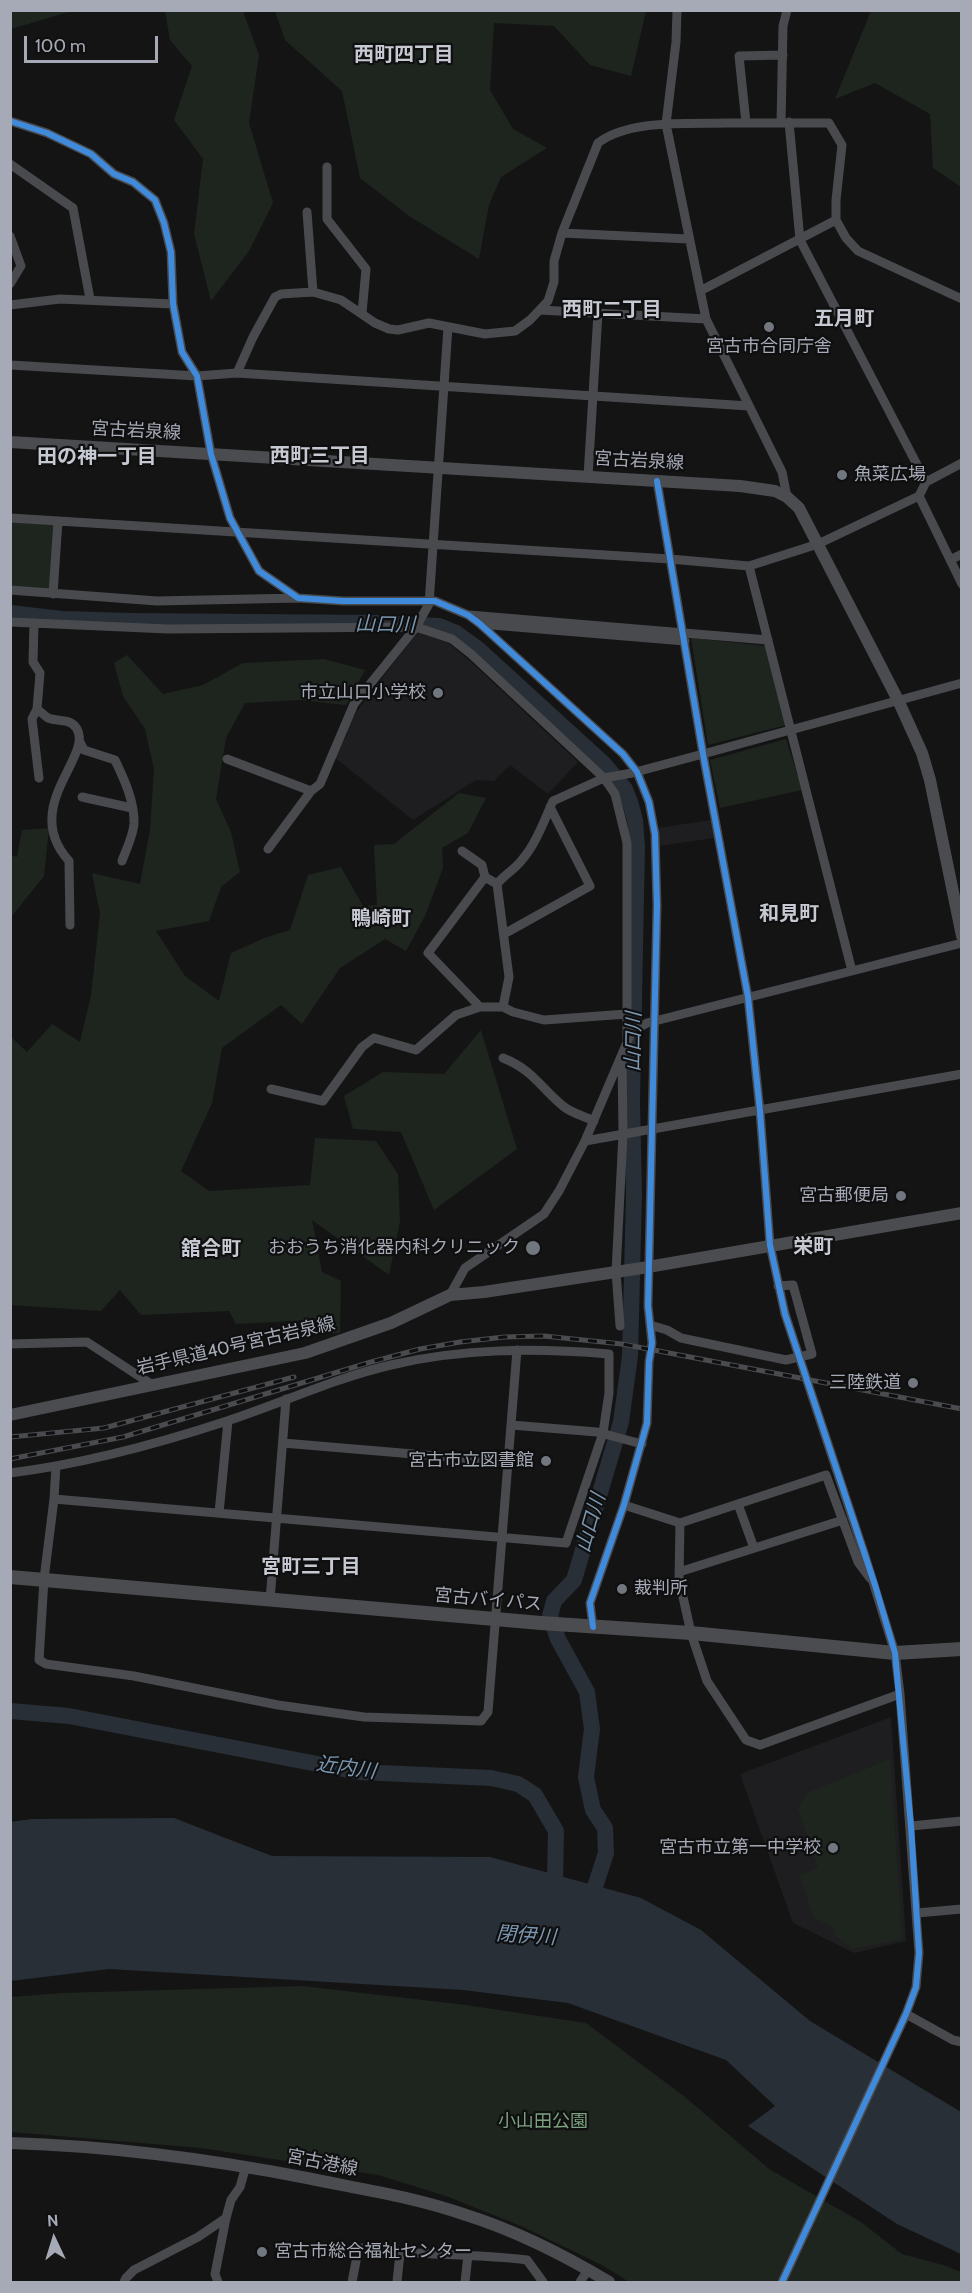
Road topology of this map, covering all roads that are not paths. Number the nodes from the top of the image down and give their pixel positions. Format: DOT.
graph roads {
  1 [pos="677,10"];
  2 [pos="787,10"];
  3 [pos="783,55"];
  4 [pos="10,121"];
  5 [pos="785,122"];
  6 [pos="746,123"];
  7 [pos="666,124"];
  8 [pos="10,164"];
  9 [pos="327,167"];
  10 [pos="307,212"];
  11 [pos="836,220"];
  12 [pos="562,234"];
  13 [pos="10,236"];
  14 [pos="690,239"];
  15 [pos="800,240"];
  16 [pos="10,284"];
  17 [pos="700,291"];
  18 [pos="313,292"];
  19 [pos="90,299"];
  20 [pos="962,299"];
  21 [pos="173,304"];
  22 [pos="10,305"];
  23 [pos="540,310"];
  24 [pos="363,313"];
  25 [pos="598,313"];
  26 [pos="706,320"];
  27 [pos="448,327"];
  28 [pos="10,365"];
  29 [pos="237,373"];
  30 [pos="197,376"];
  31 [pos="444,387"];
  32 [pos="593,396"];
  33 [pos="749,406"];
  34 [pos="10,442"];
  35 [pos="212,454"];
  36 [pos="962,464"];
  37 [pos="439,467"];
  38 [pos="588,476"];
  39 [pos="657,481"];
  40 [pos="926,482"];
  41 [pos="919,496"];
  42 [pos="787,497"];
  43 [pos="10,518"];
  44 [pos="58,521"];
  45 [pos="237,532"];
  46 [pos="818,543"];
  47 [pos="434,544"];
  48 [pos="962,554"];
  49 [pos="670,559"];
  50 [pos="950,560"];
  51 [pos="749,566"];
  52 [pos="962,584"];
  53 [pos="10,590"];
  54 [pos="53,594"];
  55 [pos="298,598"];
  56 [pos="430,602"];
  57 [pos="468,615"];
  58 [pos="10,621"];
  59 [pos="34,623"];
  60 [pos="480,624"];
  61 [pos="416,627"];
  62 [pos="684,636"];
  63 [pos="768,640"];
  64 [pos="962,683"];
  65 [pos="898,700"];
  66 [pos="37,709"];
  67 [pos="791,729"];
  68 [pos="80,742"];
  69 [pos="703,754"];
  70 [pos="227,759"];
  71 [pos="634,773"];
  72 [pos="39,778"];
  73 [pos="604,778"];
  74 [pos="311,792"];
  75 [pos="82,797"];
  76 [pos="550,807"];
  77 [pos="132,808"];
  78 [pos="268,849"];
  79 [pos="462,850"];
  80 [pos="122,861"];
  81 [pos="485,877"];
  82 [pos="497,885"];
  83 [pos="70,925"];
  84 [pos="504,934"];
  85 [pos="962,936"];
  86 [pos="962,943"];
  87 [pos="852,971"];
  88 [pos="748,998"];
  89 [pos="480,1006"];
  90 [pos="502,1007"];
  91 [pos="627,1014"];
  92 [pos="650,1022"];
  93 [pos="629,1036"];
  94 [pos="622,1052"];
  95 [pos="503,1058"];
  96 [pos="962,1074"];
  97 [pos="271,1089"];
  98 [pos="760,1111"];
  99 [pos="594,1121"];
  100 [pos="649,1130"];
  101 [pos="625,1134"];
  102 [pos="585,1141"];
  103 [pos="962,1213"];
  104 [pos="770,1245"];
  105 [pos="646,1267"];
  106 [pos="619,1271"];
  107 [pos="778,1286"];
  108 [pos="450,1295"];
  109 [pos="650,1325"];
  110 [pos="620,1326"];
  111 [pos="10,1344"];
  112 [pos="517,1350"];
  113 [pos="151,1384"];
  114 [pos="286,1399"];
  115 [pos="10,1415"];
  116 [pos="228,1421"];
  117 [pos="511,1425"];
  118 [pos="603,1433"];
  119 [pos="283,1443"];
  120 [pos="642,1444"];
  121 [pos="508,1462"];
  122 [pos="56,1466"];
  123 [pos="10,1473"];
  124 [pos="54,1499"];
  125 [pos="738,1504"];
  126 [pos="624,1505"];
  127 [pos="219,1513"];
  128 [pos="276,1518"];
  129 [pos="843,1520"];
  130 [pos="680,1523"];
  131 [pos="502,1538"];
  132 [pos="754,1548"];
  133 [pos="679,1572"];
  134 [pos="10,1577"];
  135 [pos="44,1579"];
  136 [pos="875,1584"];
  137 [pos="270,1600"];
  138 [pos="494,1618"];
  139 [pos="593,1627"];
  140 [pos="691,1633"];
  141 [pos="962,1649"];
  142 [pos="895,1653"];
  143 [pos="900,1694"];
  144 [pos="962,1821"];
  145 [pos="911,1826"];
  146 [pos="962,1909"];
  147 [pos="917,1913"];
  148 [pos="906,2014"];
  149 [pos="962,2042"];
  150 [pos="10,2142"];
  151 [pos="246,2166"];
  152 [pos="226,2218"];
  153 [pos="400,2253"];
  154 [pos="468,2255"];
  155 [pos="588,2270"];
  156 [pos="124,2283"];
  157 [pos="218,2283"];
  158 [pos="352,2283"];
  159 [pos="397,2283"];
  160 [pos="465,2283"];
  161 [pos="543,2283"];
  162 [pos="580,2283"];
  163 [pos="609,2283"];
  164 [pos="782,2283"];
  1 -- 7 [label="street"];
  2 -- 3 [label="street"];
  3 -- 5 [label="street"];
  3 -- 6 [label="street"];
  4 -- 21 [label="street"];
  5 -- 6 [label="street"];
  5 -- 11 [label="street"];
  5 -- 15 [label="street"];
  6 -- 7 [label="street"];
  7 -- 12 [label="street"];
  7 -- 14 [label="street"];
  8 -- 19 [label="street"];
  9 -- 24 [label="street"];
  10 -- 18 [label="street"];
  11 -- 15 [label="street"];
  11 -- 20 [label="street"];
  12 -- 14 [label="street"];
  12 -- 23 [label="street"];
  13 -- 16 [label="street"];
  14 -- 17 [label="street"];
  15 -- 17 [label="street"];
  15 -- 40 [label="street"];
  17 -- 26 [label="street"];
  18 -- 24 [label="street"];
  18 -- 29 [label="street"];
  19 -- 21 [label="street"];
  19 -- 22 [label="street"];
  21 -- 30 [label="street"];
  23 -- 25 [label="street"];
  23 -- 27 [label="street"];
  24 -- 27 [label="street"];
  25 -- 26 [label="street"];
  25 -- 32 [label="street"];
  26 -- 33 [label="street"];
  27 -- 31 [label="street"];
  28 -- 30 [label="street"];
  29 -- 30 [label="street"];
  29 -- 31 [label="street"];
  30 -- 35 [label="street"];
  31 -- 32 [label="street"];
  31 -- 37 [label="street"];
  32 -- 33 [label="street"];
  32 -- 38 [label="street"];
  33 -- 42 [label="street"];
  34 -- 35 [label="main road, 宮古岩泉線"];
  35 -- 37 [label="main road, 宮古岩泉線"];
  35 -- 45 [label="street"];
  36 -- 40 [label="street"];
  37 -- 38 [label="main road, 宮古岩泉線"];
  37 -- 47 [label="street"];
  38 -- 39 [label="main road, 宮古岩泉線"];
  39 -- 42 [label="main road, 宮古岩泉線"];
  39 -- 49 [label="street"];
  40 -- 41 [label="street"];
  41 -- 46 [label="street"];
  41 -- 50 [label="street"];
  42 -- 46 [label="main road"];
  43 -- 44 [label="street"];
  44 -- 45 [label="street"];
  44 -- 54 [label="street"];
  45 -- 47 [label="street"];
  45 -- 55 [label="street"];
  46 -- 51 [label="street"];
  46 -- 65 [label="main road"];
  47 -- 49 [label="street"];
  47 -- 56 [label="street"];
  48 -- 50 [label="street"];
  49 -- 51 [label="street"];
  49 -- 62 [label="street"];
  50 -- 52 [label="street"];
  51 -- 63 [label="street"];
  53 -- 54 [label="street"];
  54 -- 55 [label="street"];
  55 -- 56 [label="street"];
  56 -- 57 [label="street"];
  56 -- 61 [label="street"];
  57 -- 60 [label="street"];
  57 -- 62 [label="street"];
  58 -- 59 [label="street"];
  59 -- 61 [label="street"];
  59 -- 66 [label="street"];
  60 -- 62 [label="street"];
  60 -- 71 [label="street"];
  61 -- 73 [label="street"];
  61 -- 74 [label="street"];
  62 -- 63 [label="street"];
  62 -- 69 [label="street"];
  63 -- 67 [label="street"];
  64 -- 65 [label="street"];
  65 -- 67 [label="street"];
  65 -- 85 [label="main road"];
  66 -- 68 [label="street"];
  66 -- 72 [label="street"];
  67 -- 69 [label="street"];
  67 -- 87 [label="street"];
  68 -- 77 [label="street"];
  68 -- 83 [label="street"];
  69 -- 71 [label="street"];
  69 -- 88 [label="street"];
  70 -- 74 [label="street"];
  71 -- 73 [label="street"];
  71 -- 92 [label="street"];
  73 -- 76 [label="street"];
  73 -- 91 [label="street"];
  74 -- 78 [label="street"];
  75 -- 77 [label="street"];
  76 -- 82 [label="street"];
  76 -- 84 [label="street"];
  77 -- 80 [label="street"];
  79 -- 81 [label="street"];
  81 -- 82 [label="street"];
  81 -- 89 [label="street"];
  82 -- 84 [label="street"];
  84 -- 90 [label="street"];
  86 -- 87 [label="street"];
  87 -- 88 [label="street"];
  88 -- 92 [label="street"];
  88 -- 98 [label="street"];
  89 -- 90 [label="street"];
  89 -- 97 [label="street"];
  90 -- 91 [label="street"];
  91 -- 93 [label="street"];
  92 -- 93 [label="street"];
  92 -- 100 [label="street"];
  93 -- 94 [label="street"];
  94 -- 99 [label="street"];
  94 -- 101 [label="street"];
  95 -- 99 [label="street"];
  96 -- 98 [label="street"];
  98 -- 100 [label="street"];
  98 -- 104 [label="street"];
  99 -- 102 [label="street"];
  100 -- 101 [label="street"];
  100 -- 105 [label="street"];
  101 -- 102 [label="street"];
  101 -- 106 [label="street"];
  102 -- 108 [label="street"];
  103 -- 104 [label="main road, 岩手県道40号宮古岩泉線"];
  104 -- 105 [label="main road, 岩手県道40号宮古岩泉線"];
  104 -- 107 [label="street"];
  105 -- 106 [label="main road, 岩手県道40号宮古岩泉線"];
  105 -- 109 [label="street"];
  106 -- 108 [label="main road, 岩手県道40号宮古岩泉線"];
  106 -- 110 [label="street"];
  107 -- 109 [label="street"];
  107 -- 136 [label="street, bridge"];
  108 -- 113 [label="main road, 岩手県道40号宮古岩泉線"];
  109 -- 120 [label="street"];
  111 -- 113 [label="street"];
  112 -- 114 [label="street"];
  112 -- 117 [label="street"];
  112 -- 118 [label="street"];
  113 -- 115 [label="main road, 岩手県道40号宮古岩泉線"];
  114 -- 116 [label="street"];
  114 -- 119 [label="street"];
  116 -- 122 [label="street"];
  116 -- 127 [label="street"];
  117 -- 118 [label="street"];
  117 -- 121 [label="street"];
  118 -- 120 [label="street"];
  118 -- 131 [label="street"];
  119 -- 121 [label="street"];
  119 -- 128 [label="street"];
  120 -- 126 [label="street"];
  121 -- 131 [label="street"];
  122 -- 123 [label="street"];
  122 -- 124 [label="street"];
  124 -- 127 [label="street"];
  124 -- 135 [label="street"];
  125 -- 129 [label="street"];
  125 -- 130 [label="street"];
  125 -- 132 [label="street"];
  126 -- 130 [label="street"];
  126 -- 139 [label="street"];
  127 -- 128 [label="street"];
  128 -- 131 [label="street"];
  128 -- 137 [label="street"];
  129 -- 132 [label="street"];
  129 -- 136 [label="street"];
  130 -- 133 [label="street"];
  131 -- 138 [label="street"];
  132 -- 133 [label="street"];
  133 -- 140 [label="street"];
  134 -- 135 [label="highway, 宮古バイパス"];
  135 -- 137 [label="highway, 宮古バイパス"];
  135 -- 138 [label="street"];
  136 -- 142 [label="street"];
  137 -- 138 [label="highway, 宮古バイパス"];
  138 -- 139 [label="highway, 宮古バイパス"];
  139 -- 140 [label="highway, 宮古バイパス"];
  140 -- 142 [label="highway, 宮古バイパス"];
  140 -- 143 [label="street"];
  141 -- 142 [label="highway, 宮古バイパス"];
  142 -- 143 [label="street"];
  143 -- 145 [label="street"];
  144 -- 145 [label="street"];
  145 -- 147 [label="street"];
  146 -- 147 [label="street"];
  147 -- 148 [label="street"];
  148 -- 149 [label="street"];
  148 -- 164 [label="street"];
  150 -- 151 [label="main road, 宮古港線"];
  151 -- 152 [label="street"];
  151 -- 155 [label="main road, 宮古港線"];
  152 -- 156 [label="street"];
  152 -- 157 [label="street"];
  153 -- 154 [label="street"];
  153 -- 158 [label="street"];
  153 -- 159 [label="street"];
  154 -- 160 [label="street"];
  154 -- 161 [label="street"];
  155 -- 162 [label="street"];
  155 -- 163 [label="main road, 宮古港線"];
}
